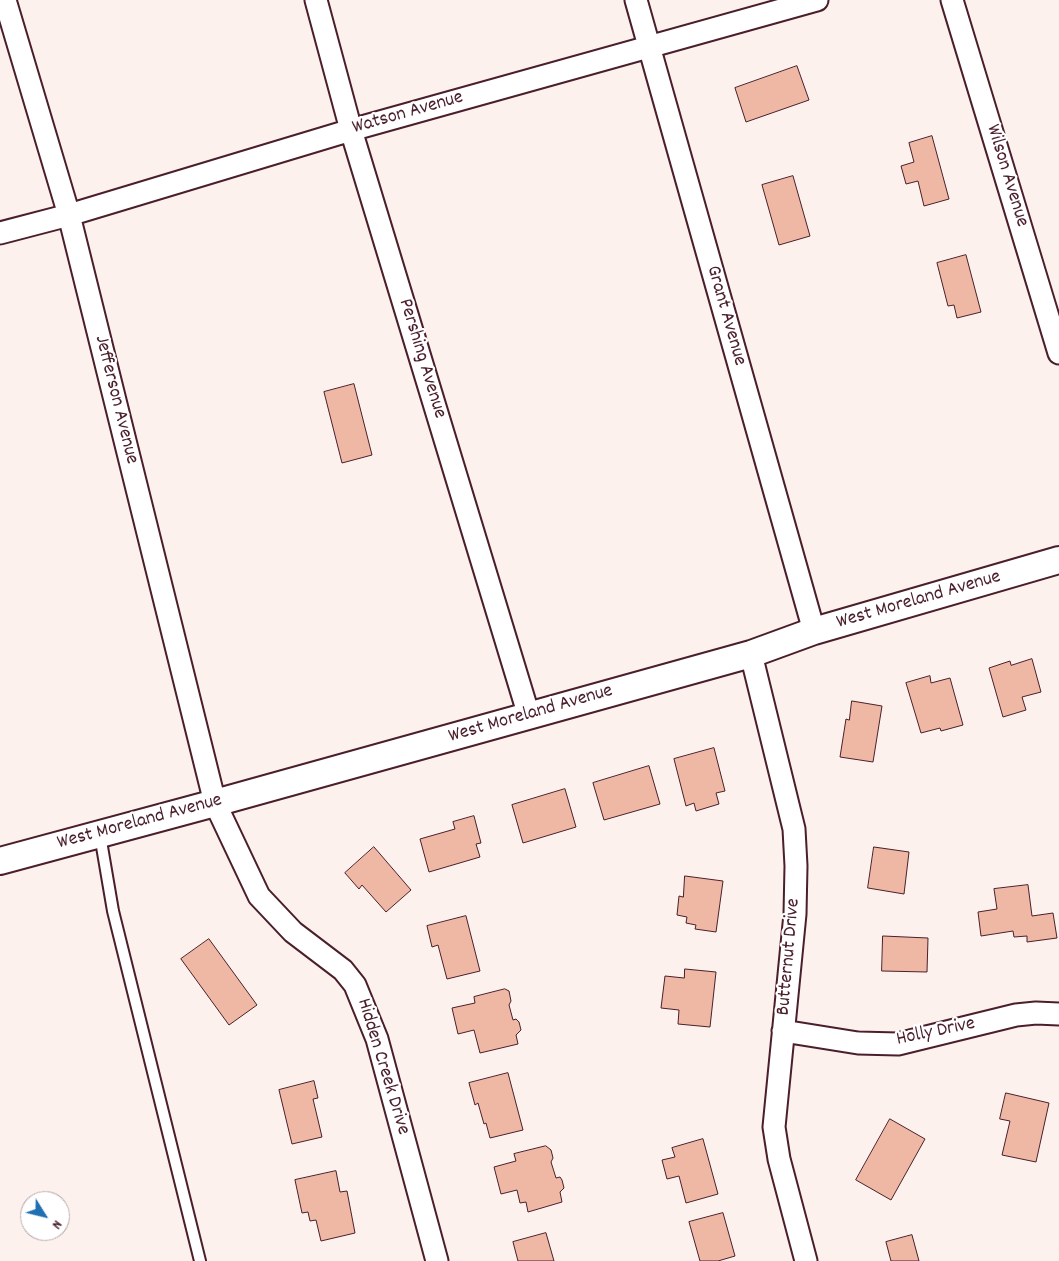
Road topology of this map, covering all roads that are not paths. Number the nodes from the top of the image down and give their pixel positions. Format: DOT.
graph roads {
  1 [pos="5,0"];
  2 [pos="316,0"];
  3 [pos="636,0"];
  4 [pos="816,0"];
  5 [pos="952,0"];
  6 [pos="650,47"];
  7 [pos="351,130"];
  8 [pos="69,215"];
  9 [pos="0,233"];
  10 [pos="1059,353"];
  11 [pos="1059,560"];
  12 [pos="814,631"];
  13 [pos="751,654"];
  14 [pos="530,716"];
  15 [pos="215,803"];
  16 [pos="100,834"];
  17 [pos="0,861"];
  18 [pos="1059,1014"];
  19 [pos="783,1031"];
  20 [pos="200,1261"];
  21 [pos="437,1261"];
  22 [pos="806,1261"];
  1 -- 8 [label="street, Jefferson Avenue"];
  2 -- 7 [label="street, Pershing Avenue"];
  3 -- 6 [label="street, Grant Avenue"];
  4 -- 6 [label="street, Watson Avenue"];
  5 -- 10 [label="street, Wilson Avenue"];
  6 -- 7 [label="street, Watson Avenue"];
  6 -- 12 [label="street, Grant Avenue"];
  7 -- 8 [label="street, Watson Avenue"];
  7 -- 14 [label="street, Pershing Avenue"];
  8 -- 9 [label="street, Watson Avenue"];
  8 -- 15 [label="street, Jefferson Avenue"];
  11 -- 12 [label="street, West Moreland Avenue"];
  12 -- 13 [label="street, West Moreland Avenue"];
  13 -- 14 [label="street, West Moreland Avenue"];
  13 -- 19 [label="street, Butternut Drive"];
  14 -- 15 [label="street, West Moreland Avenue"];
  15 -- 16 [label="street, West Moreland Avenue"];
  15 -- 21 [label="street, Hidden Creek Drive"];
  16 -- 17 [label="street, West Moreland Avenue"];
  16 -- 20 [label="lane"];
  18 -- 19 [label="street, Holly Drive"];
  19 -- 22 [label="street, Butternut Drive"];
}
